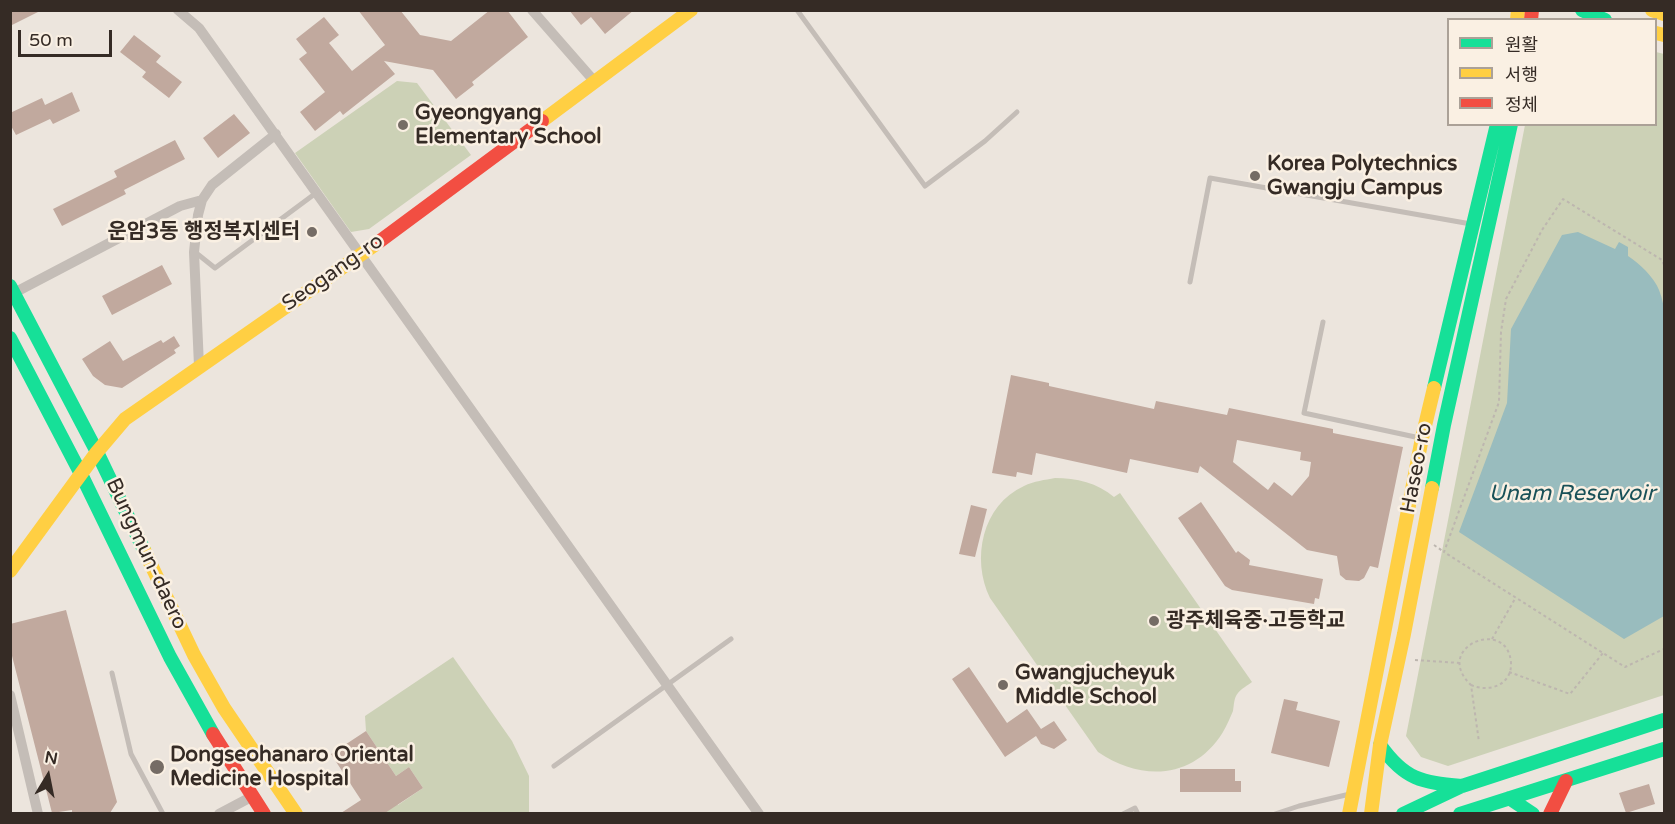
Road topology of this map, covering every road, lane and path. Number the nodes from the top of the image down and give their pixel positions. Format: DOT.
graph roads {
  1 [pos="178,10"];
  2 [pos="532,10"];
  3 [pos="691,10"];
  4 [pos="796,10"];
  5 [pos="1582,10"];
  6 [pos="1652,10"];
  7 [pos="1665,14"];
  8 [pos="1600,18"];
  9 [pos="595,82"];
  10 [pos="1017,112"];
  11 [pos="1497,126"];
  12 [pos="1511,126"];
  13 [pos="276,134"];
  14 [pos="316,193"];
  15 [pos="202,200"];
  16 [pos="1473,224"];
  17 [pos="194,252"];
  18 [pos="360,255"];
  19 [pos="1665,265"];
  20 [pos="1190,282"];
  21 [pos="12,290"];
  22 [pos="1323,322"];
  23 [pos="10,338"];
  24 [pos="199,366"];
  25 [pos="1422,438"];
  26 [pos="97,452"];
  27 [pos="81,474"];
  28 [pos="10,571"];
  29 [pos="1516,597"];
  30 [pos="731,639"];
  31 [pos="1492,639"];
  32 [pos="1665,649"];
  33 [pos="1603,652"];
  34 [pos="1415,660"];
  35 [pos="1460,663"];
  36 [pos="1509,672"];
  37 [pos="112,673"];
  38 [pos="668,685"];
  39 [pos="1471,685"];
  40 [pos="10,695"];
  41 [pos="1665,720"];
  42 [pos="1479,742"];
  43 [pos="1380,744"];
  44 [pos="1665,749"];
  45 [pos="554,766"];
  46 [pos="1566,781"];
  47 [pos="1462,786"];
  48 [pos="1352,794"];
  49 [pos="253,796"];
  50 [pos="1509,798"];
  51 [pos="38,813"];
  52 [pos="163,813"];
  53 [pos="219,813"];
  54 [pos="264,813"];
  55 [pos="296,813"];
  56 [pos="759,813"];
  57 [pos="1123,813"];
  58 [pos="1138,813"];
  59 [pos="1275,813"];
  60 [pos="1349,813"];
  61 [pos="1371,813"];
  62 [pos="1403,813"];
  63 [pos="1460,813"];
  64 [pos="1533,813"];
  65 [pos="1550,813"];
  1 -- 13 [label="street"];
  2 -- 9 [label="street"];
  3 -- 9 [label="main road, Seogang-ro"];
  4 -- 10 [label="lane"];
  5 -- 8 [label="main road"];
  6 -- 7 [label="main road"];
  9 -- 18 [label="main road, Seogang-ro"];
  11 -- 16 [label="main road, Haseo-ro"];
  12 -- 43 [label="main road, Haseo-ro"];
  13 -- 14 [label="street"];
  13 -- 15 [label="street"];
  14 -- 17 [label="lane"];
  14 -- 18 [label="street"];
  15 -- 17 [label="street"];
  15 -- 21 [label="street"];
  16 -- 20 [label="lane"];
  16 -- 25 [label="main road, Haseo-ro"];
  17 -- 24 [label="street"];
  18 -- 24 [label="main road, Seogang-ro"];
  18 -- 38 [label="street"];
  19 -- 29 [label="path"];
  21 -- 26 [label="main road, Bungmun-daero"];
  22 -- 25 [label="lane"];
  23 -- 27 [label="main road, Bungmun-daero"];
  24 -- 26 [label="main road, Seogang-ro"];
  25 -- 48 [label="main road, Haseo-ro"];
  26 -- 27 [label="main road, Seogang-ro"];
  26 -- 55 [label="main road, Bungmun-daero"];
  27 -- 28 [label="main road, Seogang-ro"];
  27 -- 49 [label="main road, Bungmun-daero"];
  29 -- 31 [label="path"];
  29 -- 33 [label="path"];
  30 -- 38 [label="lane"];
  31 -- 35 [label="path"];
  31 -- 36 [label="path"];
  32 -- 33 [label="path"];
  33 -- 36 [label="path"];
  34 -- 35 [label="path"];
  35 -- 39 [label="path"];
  36 -- 39 [label="path"];
  37 -- 52 [label="lane"];
  38 -- 45 [label="lane"];
  38 -- 56 [label="street"];
  39 -- 42 [label="path"];
  40 -- 51 [label="street"];
  41 -- 47 [label="main road"];
  43 -- 47 [label="main road"];
  43 -- 61 [label="main road, Haseo-ro"];
  44 -- 46 [label="main road"];
  46 -- 50 [label="main road"];
  46 -- 65 [label="main road"];
  47 -- 62 [label="main road"];
  48 -- 59 [label="lane"];
  48 -- 60 [label="main road, Haseo-ro"];
  49 -- 53 [label="street"];
  49 -- 54 [label="main road, Bungmun-daero"];
  50 -- 63 [label="main road"];
  50 -- 64 [label="main road"];
  57 -- 58 [label="lane"];
}
